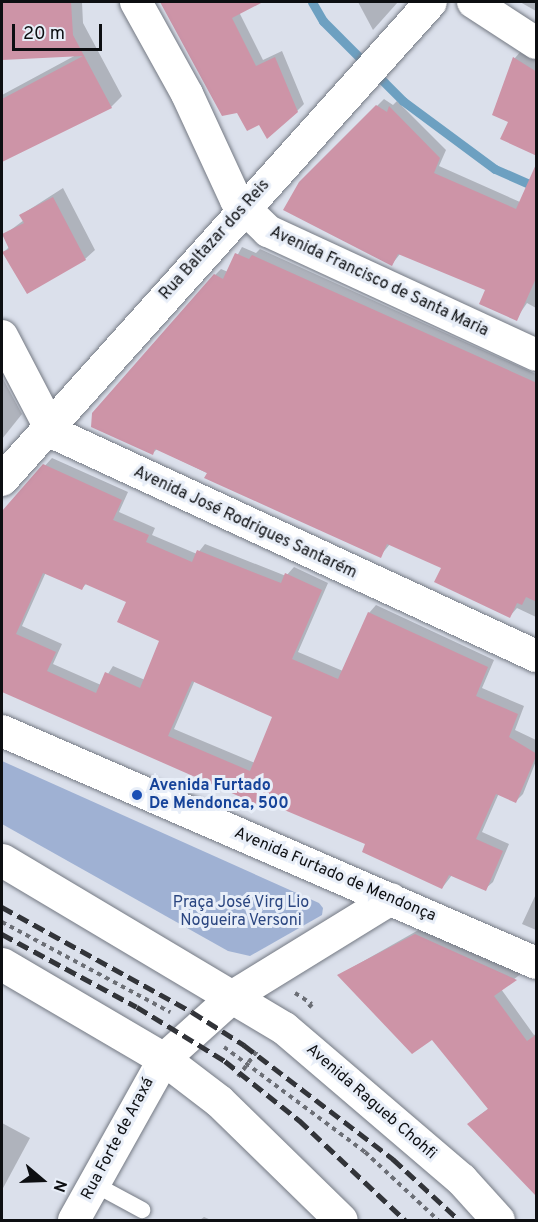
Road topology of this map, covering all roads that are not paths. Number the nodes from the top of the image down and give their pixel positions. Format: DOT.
graph roads {
  1 [pos="136,2"];
  2 [pos="431,2"];
  3 [pos="473,2"];
  4 [pos="537,43"];
  5 [pos="244,208"];
  6 [pos="2,336"];
  7 [pos="537,355"];
  8 [pos="49,426"];
  9 [pos="2,480"];
  10 [pos="537,656"];
  11 [pos="2,731"];
  12 [pos="2,860"];
  13 [pos="391,899"];
  14 [pos="537,963"];
  15 [pos="8,975"];
  16 [pos="235,995"];
  17 [pos="164,1059"];
  18 [pos="94,1184"];
  19 [pos="142,1210"];
  20 [pos="74,1221"];
  21 [pos="341,1221"];
  22 [pos="498,1221"];
  1 -- 5 [label="street, Avenida Francisco de Santa Maria"];
  2 -- 5 [label="street, Rua Baltazar dos Reis"];
  3 -- 4 [label="street"];
  5 -- 7 [label="street, Avenida Francisco de Santa Maria"];
  5 -- 8 [label="street, Rua Baltazar dos Reis"];
  6 -- 8 [label="street"];
  8 -- 9 [label="street, Rua Baltazar dos Reis"];
  8 -- 10 [label="street, Avenida José Rodrigues Santarém"];
  11 -- 13 [label="street, Avenida Furtado de Mendonça"];
  12 -- 16 [label="highway, Avenida Ragueb Chohfi"];
  13 -- 14 [label="street, Avenida Furtado de Mendonça"];
  13 -- 16 [label="street"];
  15 -- 17 [label="highway"];
  16 -- 17 [label="street"];
  16 -- 22 [label="highway, Avenida Ragueb Chohfi"];
  17 -- 18 [label="street, Rua Forte de Araxá"];
  17 -- 21 [label="highway"];
  18 -- 19 [label="lane"];
  18 -- 20 [label="street, Rua Forte de Araxá"];
}
